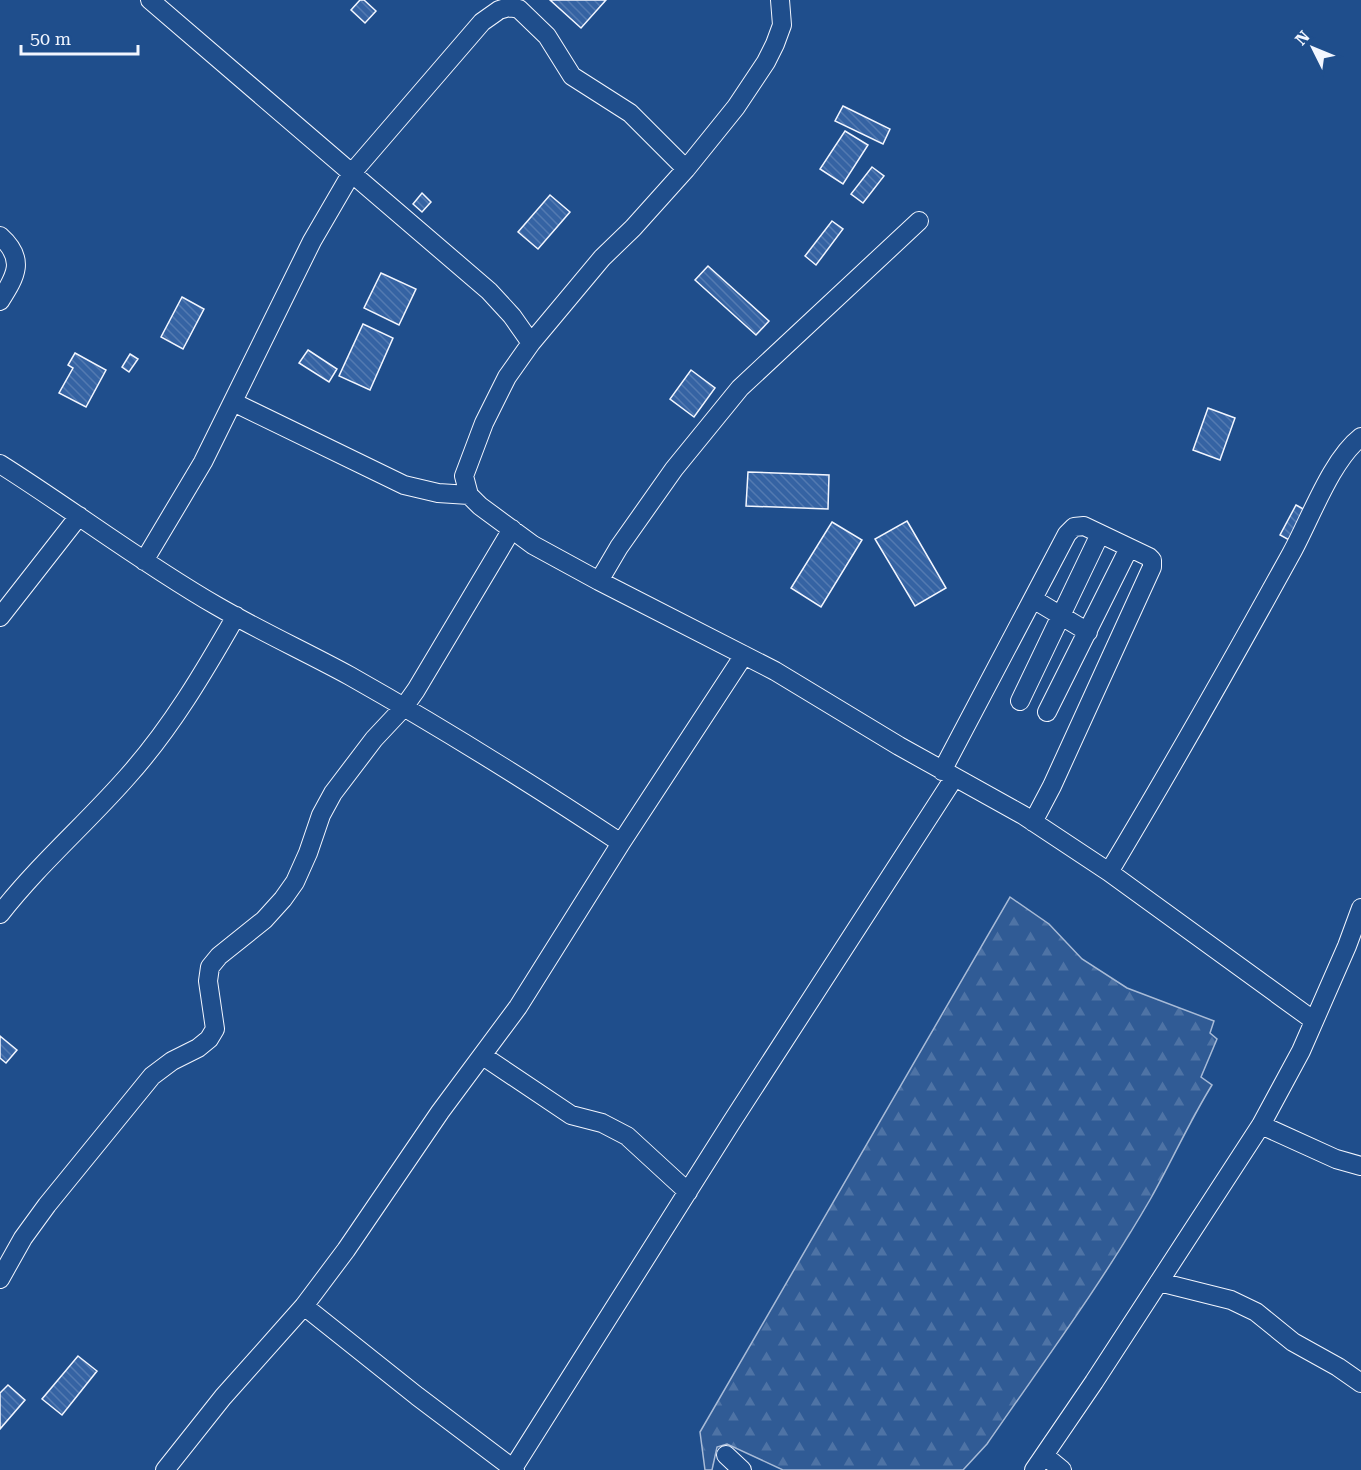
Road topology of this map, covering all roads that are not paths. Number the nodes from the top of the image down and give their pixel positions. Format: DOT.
graph roads {
  1 [pos="150,0"];
  2 [pos="780,0"];
  3 [pos="686,169"];
  4 [pos="351,174"];
  5 [pos="919,221"];
  6 [pos="0,236"];
  7 [pos="0,301"];
  8 [pos="531,343"];
  9 [pos="233,402"];
  10 [pos="1361,437"];
  11 [pos="0,464"];
  12 [pos="469,495"];
  13 [pos="79,516"];
  14 [pos="512,529"];
  15 [pos="1100,534"];
  16 [pos="1129,548"];
  17 [pos="144,561"];
  18 [pos="599,581"];
  19 [pos="1033,599"];
  20 [pos="1061,615"];
  21 [pos="236,616"];
  22 [pos="0,617"];
  23 [pos="1088,632"];
  24 [pos="744,655"];
  25 [pos="1020,701"];
  26 [pos="404,707"];
  27 [pos="1047,712"];
  28 [pos="948,774"];
  29 [pos="1034,822"];
  30 [pos="621,843"];
  31 [pos="1109,872"];
  32 [pos="1361,908"];
  33 [pos="0,914"];
  34 [pos="1313,1020"];
  35 [pos="483,1056"];
  36 [pos="1261,1125"];
  37 [pos="1361,1167"];
  38 [pos="688,1192"];
  39 [pos="0,1278"];
  40 [pos="1160,1282"];
  41 [pos="304,1306"];
  42 [pos="1361,1383"];
  43 [pos="726,1455"];
  44 [pos="1040,1463"];
  45 [pos="513,1469"];
  46 [pos="165,1470"];
  47 [pos="742,1470"];
  48 [pos="1062,1470"];
  1 -- 4 [label="street"];
  2 -- 3 [label="street"];
  3 -- 4 [label="street"];
  3 -- 8 [label="street"];
  4 -- 8 [label="street"];
  4 -- 9 [label="street"];
  5 -- 18 [label="street"];
  6 -- 7 [label="street"];
  8 -- 12 [label="street"];
  9 -- 12 [label="street"];
  9 -- 17 [label="street"];
  10 -- 31 [label="street"];
  11 -- 13 [label="street"];
  12 -- 14 [label="street"];
  13 -- 17 [label="street"];
  13 -- 22 [label="street"];
  14 -- 18 [label="street"];
  14 -- 26 [label="street"];
  15 -- 16 [label="street"];
  15 -- 19 [label="street"];
  15 -- 20 [label="street"];
  16 -- 23 [label="street"];
  16 -- 29 [label="street"];
  17 -- 21 [label="street"];
  18 -- 24 [label="street"];
  19 -- 20 [label="street"];
  19 -- 28 [label="street"];
  20 -- 23 [label="street"];
  20 -- 25 [label="street"];
  21 -- 26 [label="street"];
  21 -- 33 [label="street"];
  23 -- 27 [label="street"];
  24 -- 28 [label="street"];
  24 -- 30 [label="street"];
  26 -- 30 [label="street"];
  26 -- 39 [label="street"];
  28 -- 29 [label="street"];
  28 -- 38 [label="street"];
  29 -- 31 [label="street"];
  30 -- 35 [label="street"];
  31 -- 34 [label="street"];
  32 -- 34 [label="street"];
  34 -- 36 [label="street"];
  35 -- 38 [label="street"];
  35 -- 41 [label="street"];
  36 -- 37 [label="street"];
  36 -- 40 [label="street"];
  38 -- 45 [label="street"];
  40 -- 42 [label="street"];
  40 -- 44 [label="street"];
  41 -- 45 [label="street"];
  41 -- 46 [label="street"];
  43 -- 47 [label="street"];
  44 -- 48 [label="street"];
}
